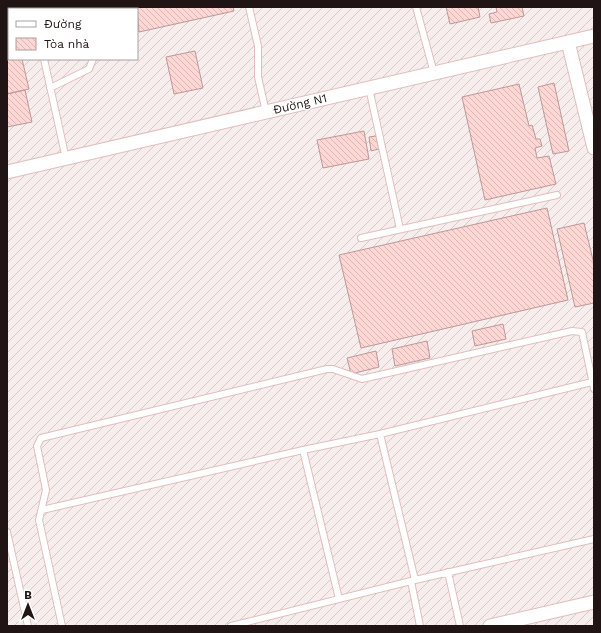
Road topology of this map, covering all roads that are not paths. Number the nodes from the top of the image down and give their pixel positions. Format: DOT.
graph roads {
  1 [pos="249,7"];
  2 [pos="416,7"];
  3 [pos="594,36"];
  4 [pos="568,42"];
  5 [pos="44,60"];
  6 [pos="93,60"];
  7 [pos="434,73"];
  8 [pos="50,88"];
  9 [pos="369,88"];
  10 [pos="266,112"];
  11 [pos="594,148"];
  12 [pos="66,159"];
  13 [pos="7,172"];
  14 [pos="557,195"];
  15 [pos="400,229"];
  16 [pos="361,238"];
  17 [pos="592,382"];
  18 [pos="594,389"];
  19 [pos="380,434"];
  20 [pos="303,450"];
  21 [pos="42,510"];
  22 [pos="7,532"];
  23 [pos="594,539"];
  24 [pos="448,572"];
  25 [pos="413,580"];
  26 [pos="338,599"];
  27 [pos="594,602"];
  28 [pos="28,626"];
  29 [pos="62,626"];
  30 [pos="231,626"];
  31 [pos="420,626"];
  32 [pos="460,626"];
  33 [pos="490,626"];
  1 -- 10 [label="lane"];
  2 -- 7 [label="lane"];
  3 -- 4 [label="street, Đường N1"];
  4 -- 7 [label="street, Đường N1"];
  4 -- 11 [label="street"];
  5 -- 8 [label="lane"];
  6 -- 8 [label="lane"];
  7 -- 9 [label="street, Đường N1"];
  8 -- 12 [label="lane"];
  9 -- 10 [label="street, Đường N1"];
  9 -- 15 [label="lane"];
  10 -- 12 [label="street, Đường N1"];
  12 -- 13 [label="street, Đường N1"];
  14 -- 15 [label="lane"];
  15 -- 16 [label="lane"];
  17 -- 18 [label="lane"];
  17 -- 19 [label="lane"];
  17 -- 21 [label="lane"];
  19 -- 20 [label="lane"];
  19 -- 25 [label="lane"];
  20 -- 21 [label="lane"];
  20 -- 26 [label="lane"];
  21 -- 29 [label="lane"];
  22 -- 28 [label="lane"];
  23 -- 24 [label="lane"];
  24 -- 25 [label="lane"];
  24 -- 32 [label="lane"];
  25 -- 26 [label="lane"];
  25 -- 31 [label="lane"];
  26 -- 30 [label="lane"];
  27 -- 33 [label="street"];
}
